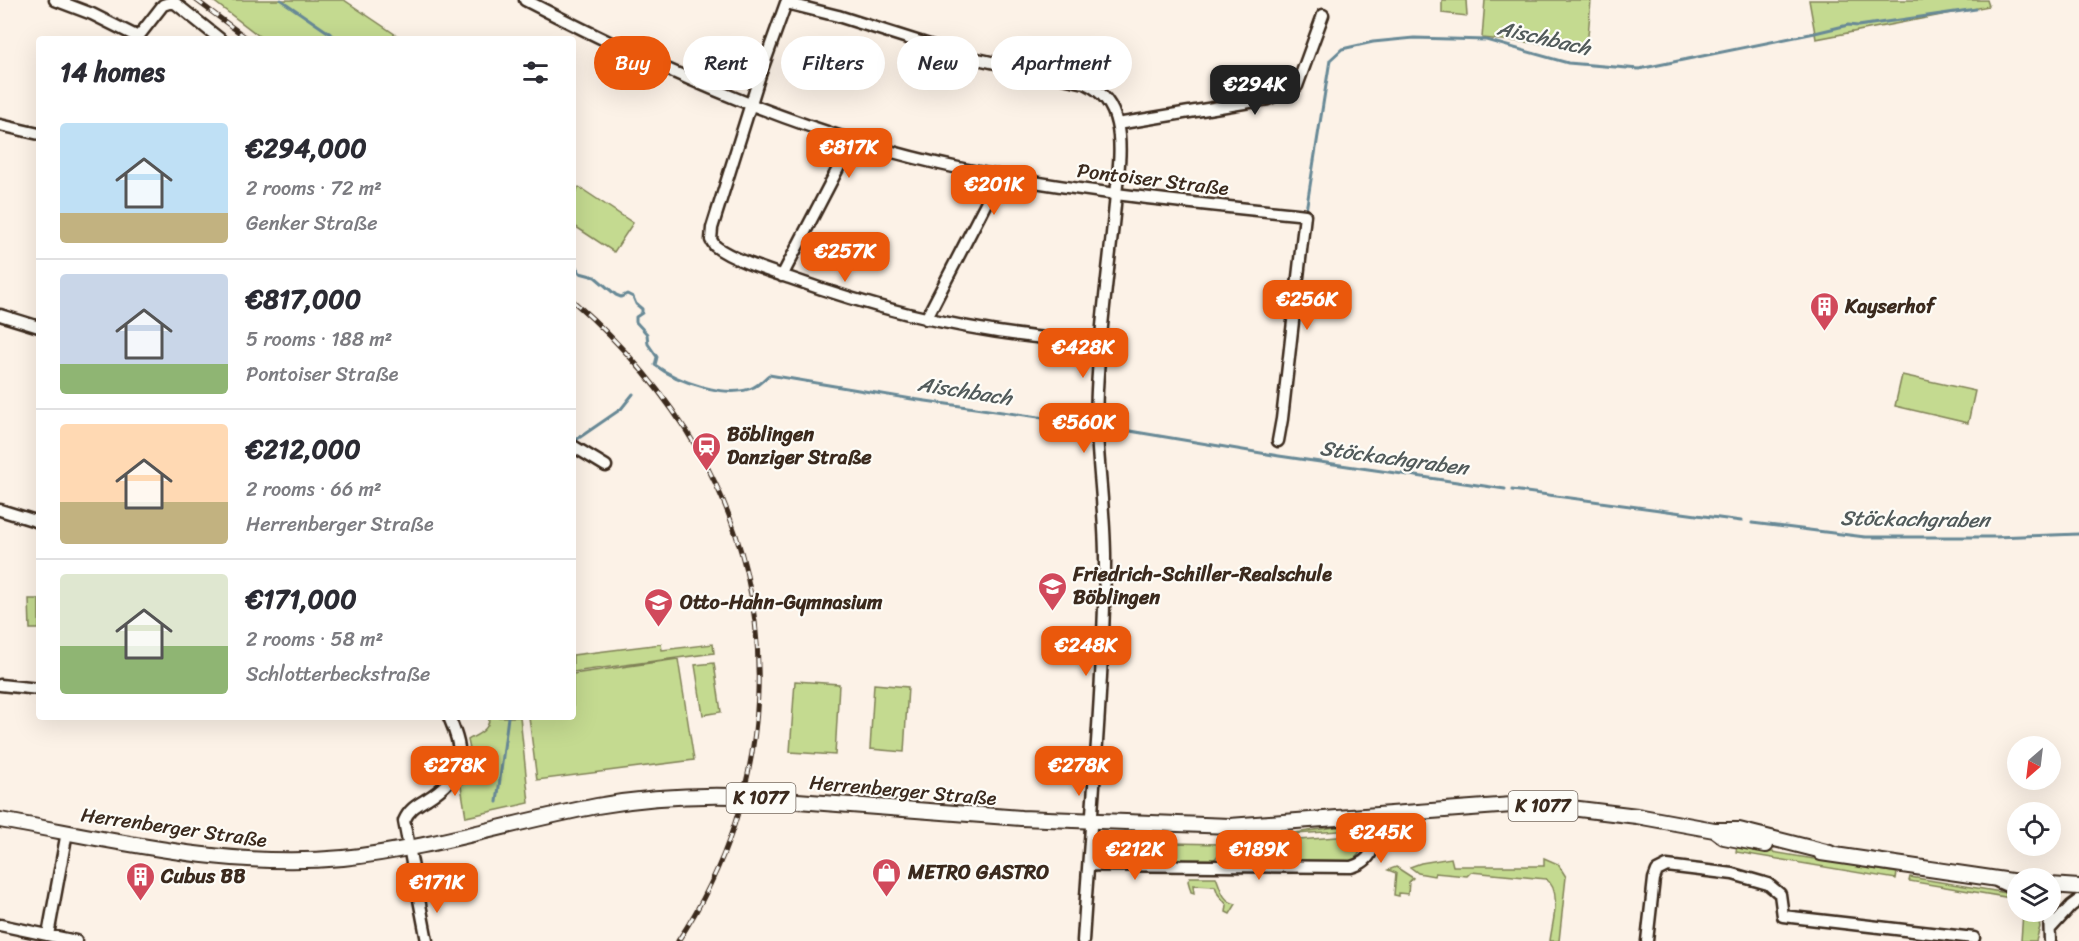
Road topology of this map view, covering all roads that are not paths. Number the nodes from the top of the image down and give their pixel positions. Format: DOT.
graph roads {
  1 [pos="55,0"];
  2 [pos="525,0"];
  3 [pos="1323,15"];
  4 [pos="134,36"];
  5 [pos="140,36"];
  6 [pos="216,36"];
  7 [pos="750,105"];
  8 [pos="1117,124"];
  9 [pos="0,125"];
  10 [pos="36,133"];
  11 [pos="851,140"];
  12 [pos="997,175"];
  13 [pos="1116,193"];
  14 [pos="782,276"];
  15 [pos="0,315"];
  16 [pos="926,319"];
  17 [pos="36,326"];
  18 [pos="1101,342"];
  19 [pos="1278,441"];
  20 [pos="576,448"];
  21 [pos="606,466"];
  22 [pos="0,510"];
  23 [pos="36,521"];
  24 [pos="0,685"];
  25 [pos="36,688"];
  26 [pos="450,720"];
  27 [pos="1371,816"];
  28 [pos="0,820"];
  29 [pos="1092,822"];
  30 [pos="67,837"];
  31 [pos="409,848"];
  32 [pos="1089,866"];
  33 [pos="1989,879"];
  34 [pos="2007,881"];
  35 [pos="2007,886"];
  36 [pos="2079,886"];
  37 [pos="2061,889"];
  38 [pos="2079,900"];
  39 [pos="2048,922"];
  40 [pos="2050,922"];
  41 [pos="0,925"];
  42 [pos="2051,928"];
  43 [pos="48,935"];
  44 [pos="1974,938"];
  45 [pos="76,941"];
  46 [pos="427,941"];
  47 [pos="1083,941"];
  48 [pos="1647,941"];
  49 [pos="2050,941"];
  1 -- 4 [label="street"];
  2 -- 7 [label="street, Pontoiser Straße"];
  3 -- 8 [label="street"];
  5 -- 6 [label="street"];
  7 -- 8 [label="street"];
  7 -- 11 [label="street, Pontoiser Straße"];
  7 -- 14 [label="street"];
  8 -- 13 [label="street"];
  9 -- 10 [label="street"];
  11 -- 12 [label="street, Pontoiser Straße"];
  11 -- 14 [label="street"];
  12 -- 13 [label="street, Pontoiser Straße"];
  12 -- 16 [label="street"];
  13 -- 18 [label="street"];
  13 -- 19 [label="street, Pontoiser Straße"];
  14 -- 16 [label="street"];
  15 -- 17 [label="street"];
  16 -- 18 [label="street"];
  18 -- 29 [label="street"];
  20 -- 21 [label="street"];
  22 -- 23 [label="street"];
  24 -- 25 [label="street"];
  26 -- 31 [label="street"];
  27 -- 29 [label="main road, Herrenberger Straße / K 1077"];
  27 -- 32 [label="street"];
  27 -- 33 [label="main road, Herrenberger Straße / K 1077"];
  28 -- 30 [label="main road, Herrenberger Straße / K 1077"];
  29 -- 31 [label="main road, Herrenberger Straße / K 1077"];
  29 -- 32 [label="street"];
  30 -- 31 [label="main road, Herrenberger Straße / K 1077"];
  30 -- 43 [label="street"];
  31 -- 46 [label="street"];
  32 -- 47 [label="street"];
  33 -- 34 [label="main road, Herrenberger Straße / K 1077"];
  33 -- 35 [label="street"];
  36 -- 37 [label="main road"];
  38 -- 42 [label="street"];
  39 -- 42 [label="street"];
  40 -- 42 [label="street"];
  41 -- 43 [label="street"];
  42 -- 49 [label="street"];
  43 -- 45 [label="street"];
  44 -- 48 [label="street"];
}
